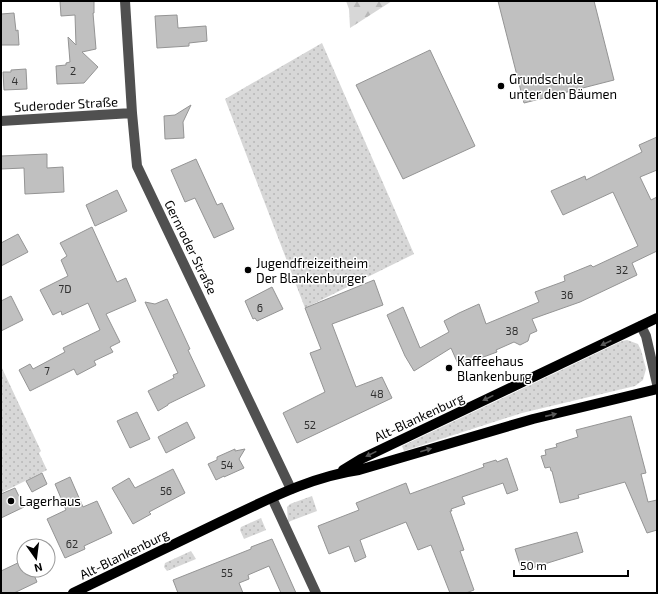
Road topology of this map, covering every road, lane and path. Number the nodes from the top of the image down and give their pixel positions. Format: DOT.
graph roads {
  1 [pos="125,1"];
  2 [pos="132,113"];
  3 [pos="1,121"];
  4 [pos="657,318"];
  5 [pos="641,326"];
  6 [pos="657,384"];
  7 [pos="657,389"];
  8 [pos="340,472"];
  9 [pos="291,489"];
  10 [pos="272,498"];
  11 [pos="72,593"];
  12 [pos="316,593"];
  1 -- 2 [label="street, Gernroder Straße"];
  2 -- 3 [label="street, Suderoder Straße"];
  2 -- 9 [label="street, Gernroder Straße"];
  4 -- 5 [label="main road, Alt-Blankenburg"];
  5 -- 6 [label="street"];
  5 -- 8 [label="main road, Alt-Blankenburg, one-way"];
  8 -- 7 [label="main road, Alt-Blankenburg, one-way"];
  8 -- 9 [label="main road, Alt-Blankenburg"];
  9 -- 10 [label="main road, Alt-Blankenburg"];
  10 -- 11 [label="main road, Alt-Blankenburg"];
  10 -- 12 [label="street"];
}
